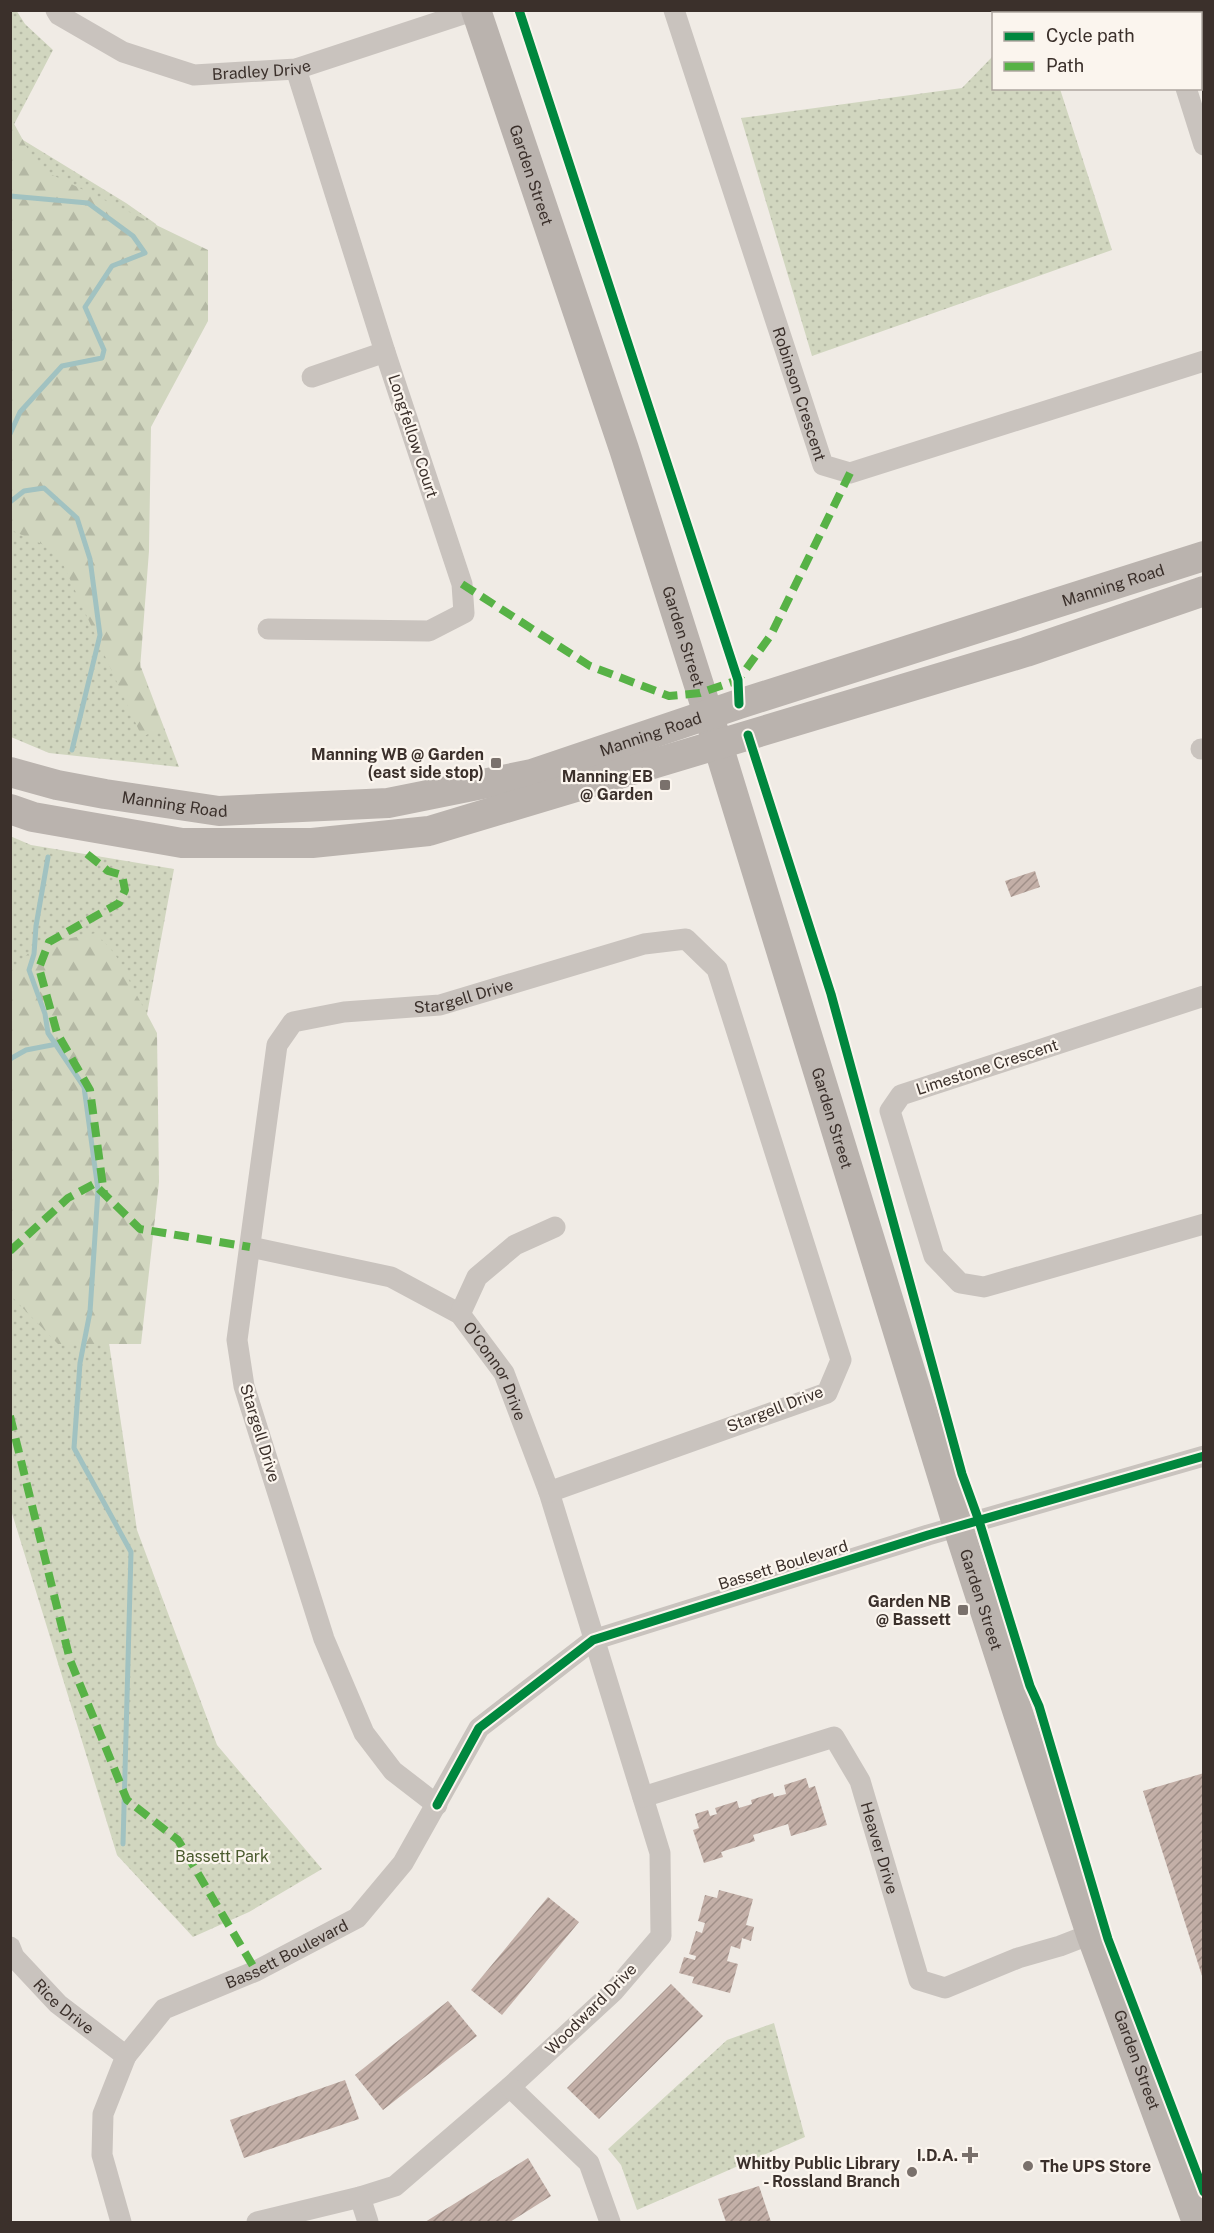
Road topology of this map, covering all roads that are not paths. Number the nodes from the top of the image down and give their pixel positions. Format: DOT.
graph roads {
  1 [pos="56,10"];
  2 [pos="476,10"];
  3 [pos="674,10"];
  4 [pos="296,69"];
  5 [pos="1187,90"];
  6 [pos="1203,145"];
  7 [pos="385,352"];
  8 [pos="1203,361"];
  9 [pos="312,377"];
  10 [pos="1203,556"];
  11 [pos="1203,591"];
  12 [pos="268,630"];
  13 [pos="708,714"];
  14 [pos="718,745"];
  15 [pos="10,772"];
  16 [pos="10,809"];
  17 [pos="1203,996"];
  18 [pos="1203,1224"];
  19 [pos="555,1227"];
  20 [pos="250,1247"];
  21 [pos="460,1314"];
  22 [pos="1203,1456"];
  23 [pos="549,1492"];
  24 [pos="958,1527"];
  25 [pos="593,1640"];
  26 [pos="643,1797"];
  27 [pos="437,1805"];
  28 [pos="1091,1934"];
  29 [pos="10,1947"];
  30 [pos="126,2056"];
  31 [pos="510,2087"];
  32 [pos="360,2197"];
  33 [pos="121,2223"];
  34 [pos="257,2223"];
  35 [pos="368,2223"];
  36 [pos="610,2223"];
  37 [pos="1197,2223"];
  1 -- 4 [label="street, Bradley Drive"];
  2 -- 4 [label="street, Bradley Drive"];
  2 -- 13 [label="main road, Garden Street"];
  3 -- 8 [label="street, Robinson Crescent"];
  4 -- 7 [label="street, Longfellow Court"];
  5 -- 6 [label="street"];
  7 -- 9 [label="street"];
  7 -- 12 [label="street, Longfellow Court"];
  10 -- 13 [label="main road, Manning Road"];
  11 -- 14 [label="main road, Manning Road"];
  13 -- 14 [label="main road, Garden Street"];
  13 -- 15 [label="main road, Manning Road"];
  14 -- 16 [label="main road, Manning Road"];
  14 -- 24 [label="main road, Garden Street"];
  17 -- 18 [label="street, Limestone Crescent"];
  19 -- 21 [label="street"];
  20 -- 21 [label="street, O'Connor Drive"];
  20 -- 23 [label="street, Stargell Drive"];
  20 -- 27 [label="street, Stargell Drive"];
  21 -- 23 [label="street, O'Connor Drive"];
  22 -- 24 [label="street, Bassett Boulevard"];
  23 -- 25 [label="street, O'Connor Drive"];
  24 -- 25 [label="street, Bassett Boulevard"];
  24 -- 28 [label="main road, Garden Street"];
  25 -- 26 [label="street, Woodward Drive"];
  25 -- 27 [label="street, Bassett Boulevard"];
  26 -- 28 [label="street, Heaver Drive"];
  26 -- 31 [label="street, Woodward Drive"];
  27 -- 30 [label="street, Bassett Boulevard"];
  28 -- 37 [label="main road, Garden Street"];
  29 -- 30 [label="street, Rice Drive"];
  30 -- 33 [label="street, Bassett Boulevard"];
  31 -- 32 [label="street, Woodward Drive"];
  31 -- 36 [label="street"];
  32 -- 34 [label="street, Woodward Drive"];
  32 -- 35 [label="street"];
}
